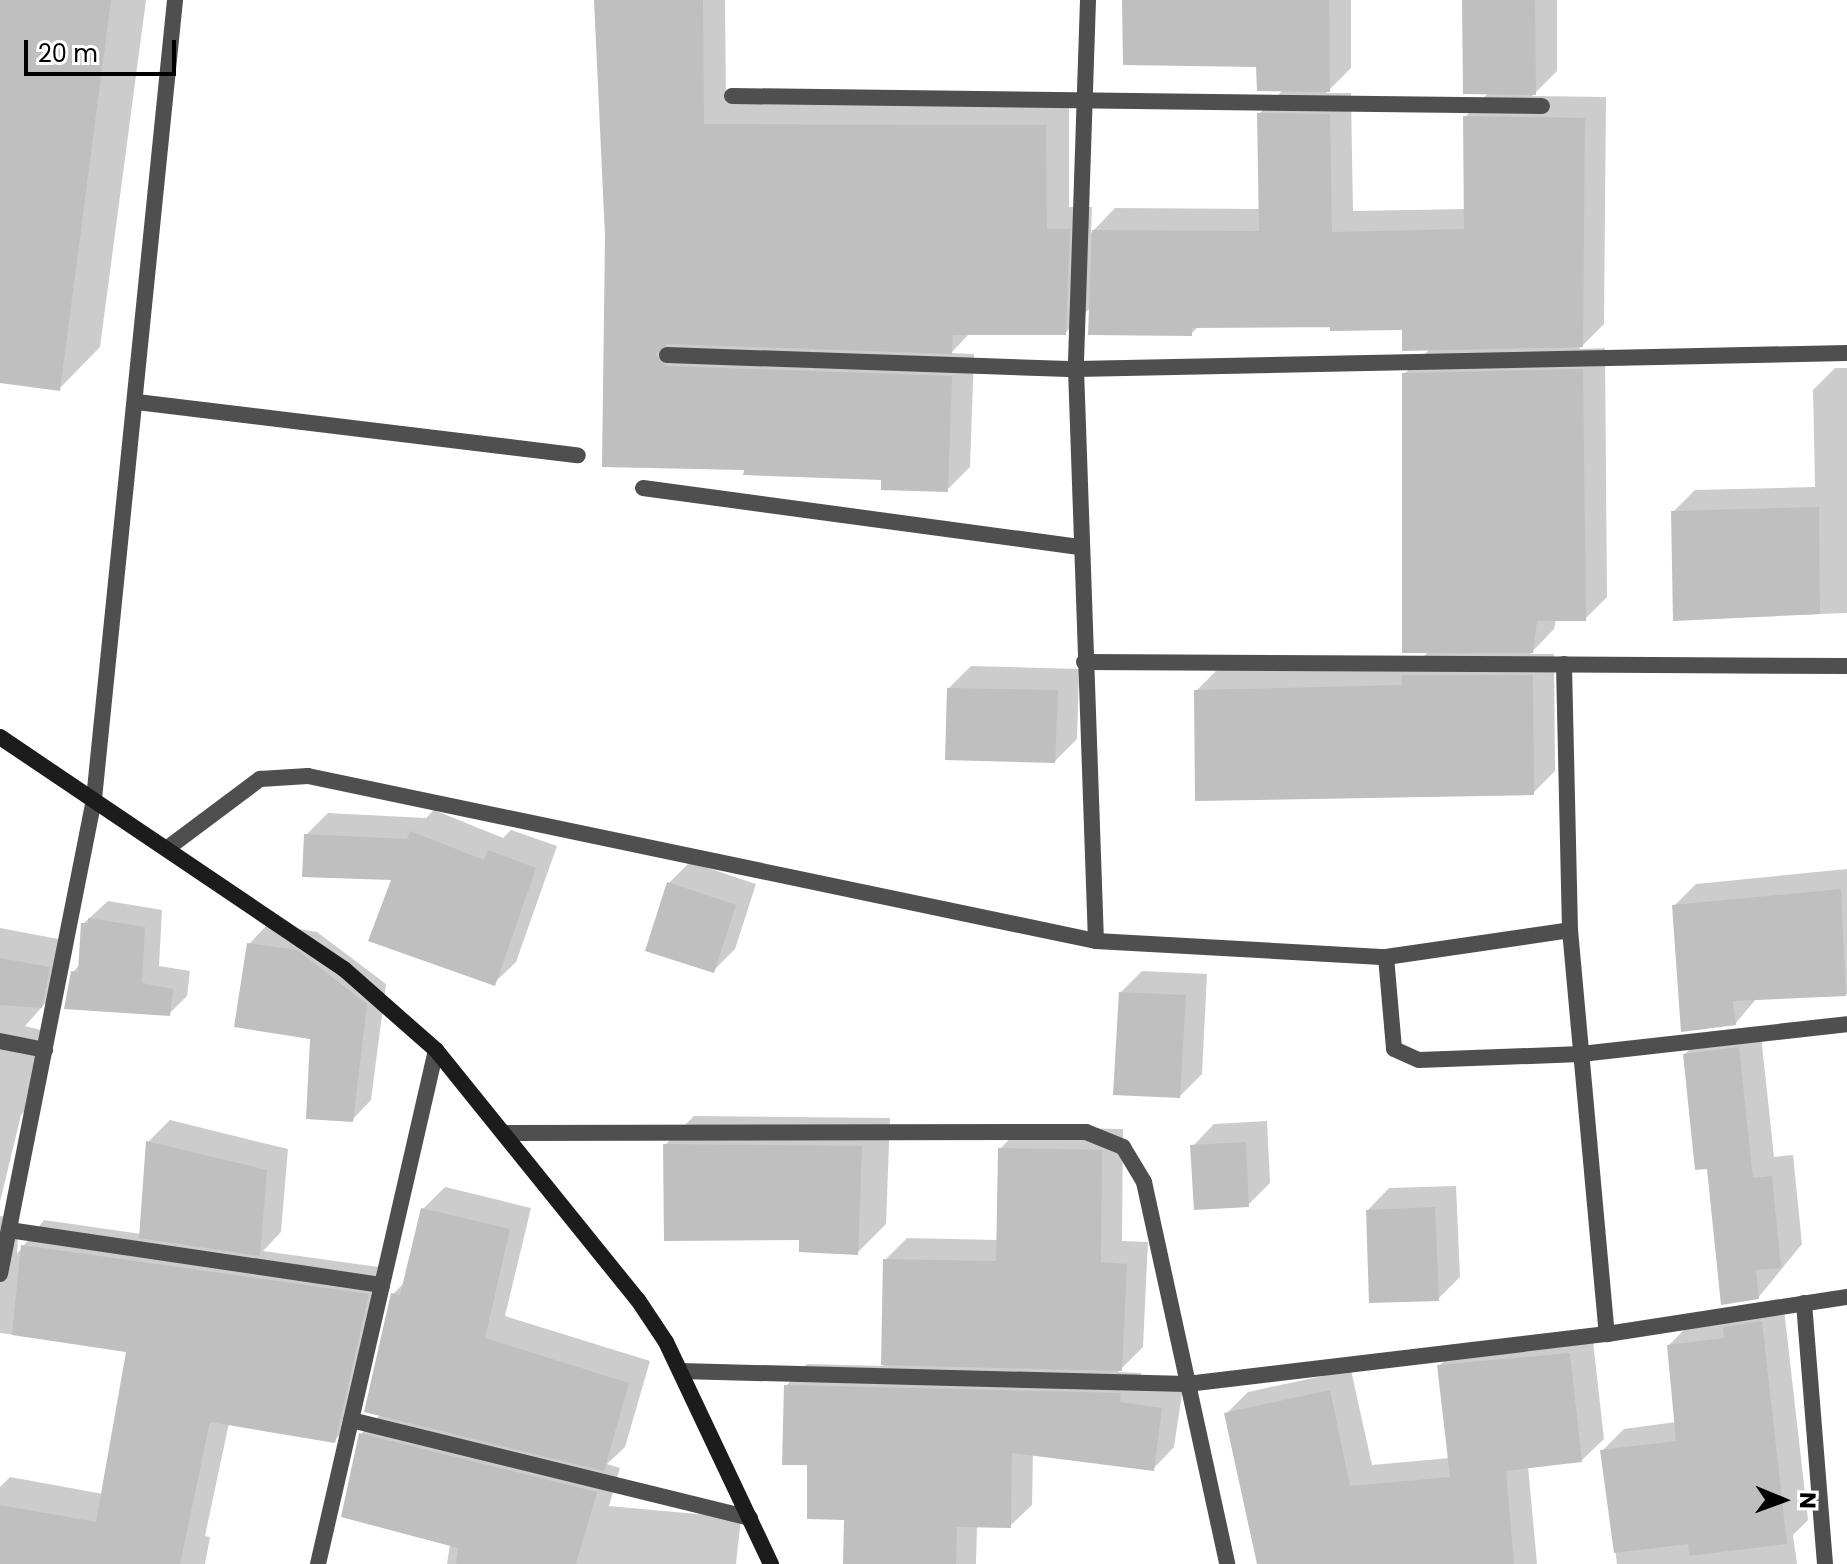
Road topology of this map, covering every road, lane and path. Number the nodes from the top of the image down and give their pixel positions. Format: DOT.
graph roads {
  1 [pos="175,0"];
  2 [pos="1088,0"];
  3 [pos="732,96"];
  4 [pos="1085,99"];
  5 [pos="1542,106"];
  6 [pos="1847,353"];
  7 [pos="667,355"];
  8 [pos="1076,369"];
  9 [pos="137,402"];
  10 [pos="578,455"];
  11 [pos="643,488"];
  12 [pos="1081,547"];
  13 [pos="1084,662"];
  14 [pos="1564,664"];
  15 [pos="1847,666"];
  16 [pos="0,737"];
  17 [pos="94,799"];
  18 [pos="169,847"];
  19 [pos="1570,930"];
  20 [pos="1096,941"];
  21 [pos="1386,957"];
  22 [pos="1847,1024"];
  23 [pos="0,1041"];
  24 [pos="45,1050"];
  25 [pos="436,1050"];
  26 [pos="1581,1054"];
  27 [pos="505,1133"];
  28 [pos="9,1230"];
  29 [pos="0,1274"];
  30 [pos="382,1285"];
  31 [pos="1847,1297"];
  32 [pos="1804,1303"];
  33 [pos="1607,1334"];
  34 [pos="680,1371"];
  35 [pos="1187,1384"];
  36 [pos="351,1420"];
  37 [pos="750,1518"];
  38 [pos="318,1564"];
  39 [pos="771,1564"];
  40 [pos="1227,1564"];
  41 [pos="1825,1564"];
  1 -- 9 [label="street"];
  2 -- 4 [label="street"];
  3 -- 4 [label="street"];
  4 -- 5 [label="street"];
  4 -- 8 [label="street"];
  6 -- 8 [label="street"];
  7 -- 8 [label="street"];
  8 -- 12 [label="street"];
  9 -- 10 [label="street"];
  9 -- 17 [label="street"];
  11 -- 12 [label="street"];
  12 -- 13 [label="street"];
  13 -- 14 [label="street"];
  13 -- 20 [label="street"];
  14 -- 15 [label="street"];
  14 -- 19 [label="street"];
  16 -- 17 [label="street"];
  17 -- 18 [label="street"];
  17 -- 24 [label="street"];
  18 -- 20 [label="street"];
  18 -- 25 [label="street"];
  19 -- 21 [label="street"];
  19 -- 26 [label="street"];
  20 -- 21 [label="street"];
  21 -- 26 [label="street"];
  22 -- 26 [label="street"];
  23 -- 24 [label="street"];
  24 -- 28 [label="street"];
  25 -- 27 [label="street"];
  25 -- 30 [label="street"];
  26 -- 33 [label="street"];
  27 -- 34 [label="street"];
  27 -- 35 [label="street"];
  28 -- 29 [label="street"];
  28 -- 30 [label="street"];
  30 -- 36 [label="street"];
  31 -- 32 [label="street"];
  32 -- 33 [label="street"];
  32 -- 41 [label="street"];
  33 -- 35 [label="street"];
  34 -- 35 [label="street"];
  34 -- 37 [label="street"];
  35 -- 40 [label="street"];
  36 -- 37 [label="street"];
  36 -- 38 [label="street"];
  37 -- 39 [label="street"];
}
